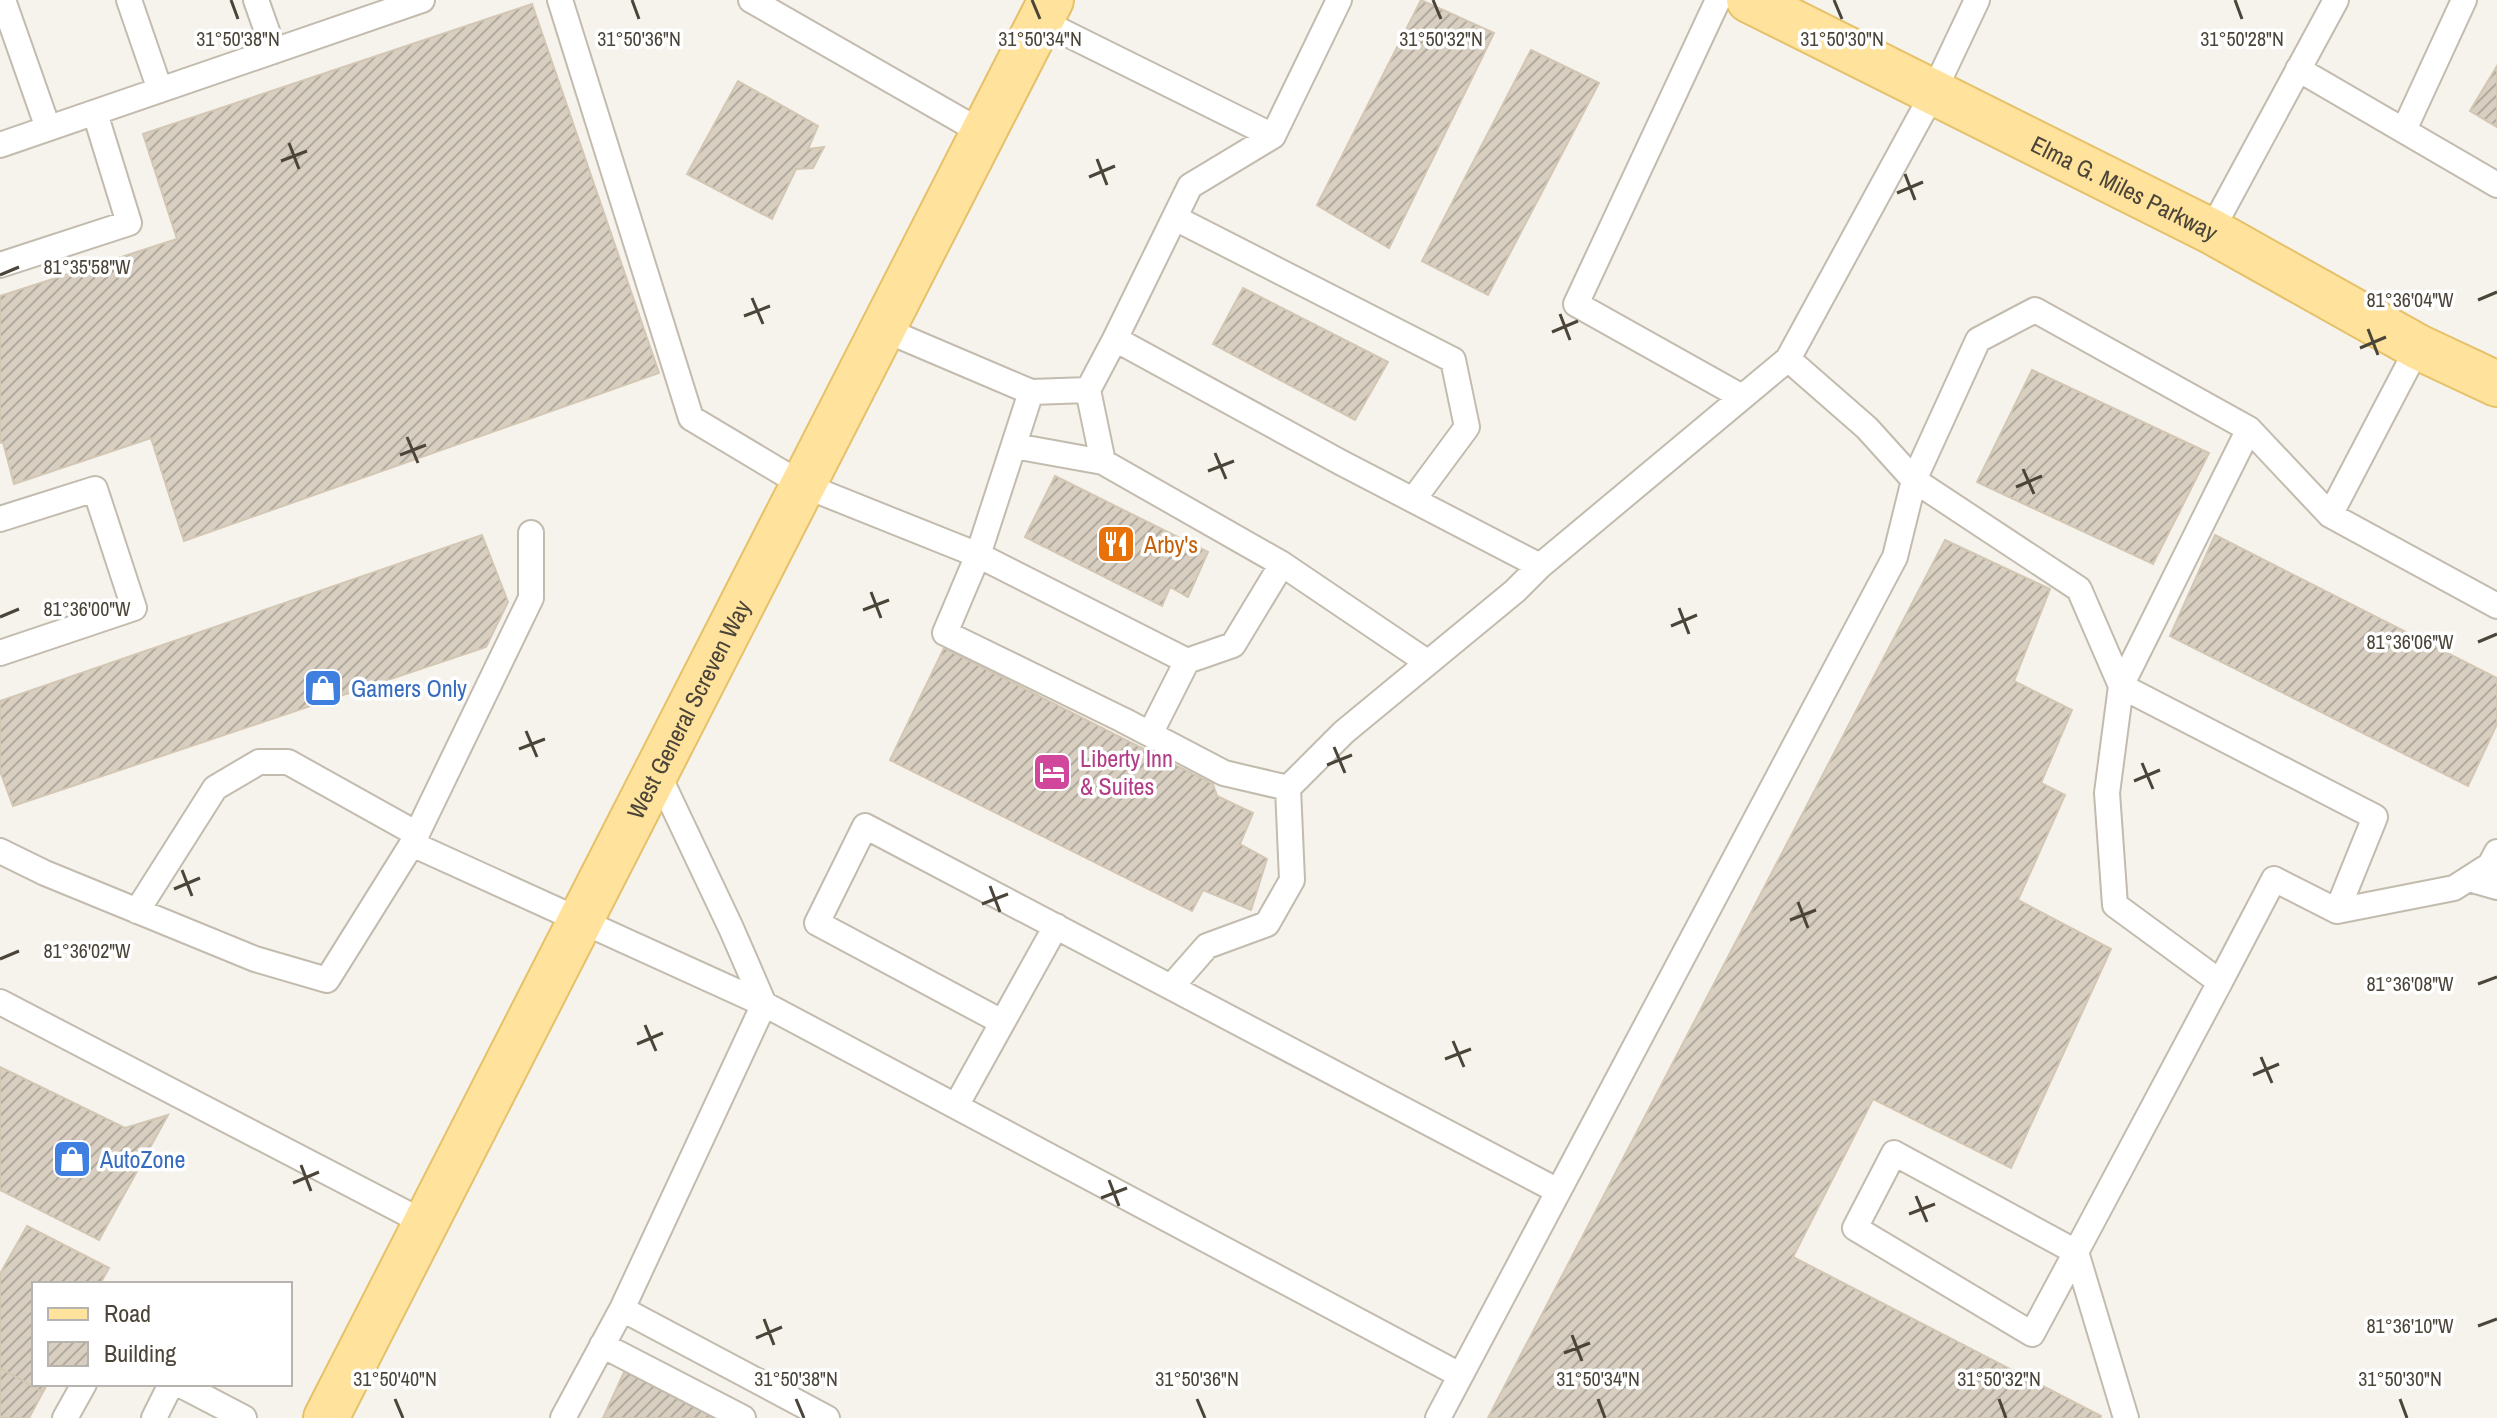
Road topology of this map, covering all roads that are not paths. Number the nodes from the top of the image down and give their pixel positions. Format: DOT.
graph roads {
  1 [pos="3,0"];
  2 [pos="129,0"];
  3 [pos="256,0"];
  4 [pos="422,0"];
  5 [pos="560,0"];
  6 [pos="751,0"];
  7 [pos="1339,0"];
  8 [pos="1718,0"];
  9 [pos="1749,0"];
  10 [pos="1977,0"];
  11 [pos="2336,0"];
  12 [pos="2464,0"];
  13 [pos="380,7"];
  14 [pos="1046,10"];
  15 [pos="274,51"];
  16 [pos="2298,69"];
  17 [pos="160,90"];
  18 [pos="1933,93"];
  19 [pos="95,113"];
  20 [pos="48,128"];
  21 [pos="2404,130"];
  22 [pos="983,133"];
  23 [pos="1273,136"];
  24 [pos="0,145"];
  25 [pos="2497,185"];
  26 [pos="1175,218"];
  27 [pos="2211,231"];
  28 [pos="0,265"];
  29 [pos="883,329"];
  30 [pos="1115,339"];
  31 [pos="2418,347"];
  32 [pos="1788,359"];
  33 [pos="2497,384"];
  34 [pos="1088,390"];
  35 [pos="1031,392"];
  36 [pos="1742,397"];
  37 [pos="2249,429"];
  38 [pos="1015,446"];
  39 [pos="1103,462"];
  40 [pos="1914,480"];
  41 [pos="803,485"];
  42 [pos="1413,500"];
  43 [pos="2330,515"];
  44 [pos="0,519"];
  45 [pos="531,533"];
  46 [pos="978,555"];
  47 [pos="1282,564"];
  48 [pos="1540,566"];
  49 [pos="2497,606"];
  50 [pos="0,653"];
  51 [pos="1187,661"];
  52 [pos="1427,662"];
  53 [pos="2121,686"];
  54 [pos="1150,734"];
  55 [pos="657,772"];
  56 [pos="1288,788"];
  57 [pos="415,839"];
  58 [pos="0,851"];
  59 [pos="2497,852"];
  60 [pos="2469,879"];
  61 [pos="2497,887"];
  62 [pos="137,911"];
  63 [pos="2337,911"];
  64 [pos="580,921"];
  65 [pos="1056,926"];
  66 [pos="2220,982"];
  67 [pos="1171,987"];
  68 [pos="0,1002"];
  69 [pos="764,1004"];
  70 [pos="1002,1022"];
  71 [pos="956,1106"];
  72 [pos="1558,1191"];
  73 [pos="425,1223"];
  74 [pos="2076,1252"];
  75 [pos="622,1309"];
  76 [pos="602,1345"];
  77 [pos="1460,1375"];
  78 [pos="83,1386"];
  79 [pos="170,1386"];
  80 [pos="183,1386"];
  81 [pos="823,1417"];
  82 [pos="65,1418"];
  83 [pos="154,1418"];
  84 [pos="244,1418"];
  85 [pos="326,1418"];
  86 [pos="563,1418"];
  87 [pos="743,1418"];
  88 [pos="1438,1418"];
  89 [pos="2126,1418"];
  1 -- 20 [label="lane"];
  2 -- 17 [label="lane"];
  3 -- 15 [label="lane"];
  4 -- 13 [label="lane"];
  5 -- 41 [label="lane"];
  6 -- 22 [label="lane"];
  7 -- 23 [label="lane"];
  8 -- 36 [label="lane"];
  9 -- 18 [label="main road, Elma G. Miles Parkway"];
  10 -- 18 [label="lane"];
  11 -- 16 [label="lane"];
  12 -- 21 [label="lane"];
  13 -- 15 [label="lane"];
  14 -- 22 [label="main road, West General Screven Way"];
  14 -- 23 [label="lane"];
  15 -- 17 [label="lane"];
  16 -- 21 [label="lane"];
  16 -- 27 [label="lane"];
  17 -- 19 [label="lane"];
  18 -- 27 [label="main road, Elma G. Miles Parkway"];
  18 -- 32 [label="lane"];
  19 -- 20 [label="lane"];
  19 -- 28 [label="lane"];
  20 -- 24 [label="lane"];
  21 -- 25 [label="lane"];
  22 -- 29 [label="main road, West General Screven Way"];
  23 -- 26 [label="lane"];
  26 -- 30 [label="lane"];
  26 -- 42 [label="lane"];
  27 -- 31 [label="main road, Elma G. Miles Parkway"];
  29 -- 35 [label="lane"];
  29 -- 41 [label="main road, West General Screven Way"];
  30 -- 34 [label="lane"];
  30 -- 42 [label="lane"];
  31 -- 33 [label="main road, Elma G. Miles Parkway"];
  31 -- 43 [label="lane"];
  32 -- 36 [label="lane"];
  32 -- 40 [label="lane"];
  34 -- 35 [label="lane"];
  34 -- 39 [label="lane"];
  35 -- 38 [label="lane"];
  36 -- 48 [label="lane"];
  37 -- 40 [label="lane"];
  37 -- 43 [label="lane"];
  37 -- 53 [label="lane"];
  38 -- 39 [label="lane"];
  38 -- 46 [label="lane"];
  39 -- 47 [label="lane"];
  40 -- 53 [label="lane"];
  40 -- 72 [label="lane"];
  41 -- 46 [label="lane"];
  41 -- 55 [label="main road, West General Screven Way"];
  42 -- 48 [label="lane"];
  43 -- 49 [label="lane"];
  44 -- 50 [label="lane"];
  45 -- 57 [label="lane"];
  46 -- 51 [label="lane"];
  46 -- 54 [label="lane"];
  47 -- 51 [label="lane"];
  47 -- 52 [label="lane"];
  48 -- 52 [label="lane"];
  51 -- 54 [label="lane"];
  52 -- 56 [label="lane"];
  53 -- 63 [label="lane"];
  53 -- 66 [label="lane"];
  54 -- 56 [label="lane"];
  55 -- 64 [label="main road, West General Screven Way"];
  55 -- 69 [label="lane"];
  56 -- 67 [label="lane"];
  57 -- 62 [label="lane"];
  57 -- 62 [label="lane"];
  57 -- 64 [label="lane"];
  58 -- 62 [label="lane"];
  59 -- 60 [label="lane"];
  60 -- 61 [label="lane"];
  60 -- 63 [label="lane"];
  63 -- 66 [label="lane"];
  64 -- 69 [label="lane"];
  64 -- 73 [label="main road, West General Screven Way"];
  65 -- 67 [label="lane"];
  65 -- 70 [label="lane"];
  65 -- 70 [label="lane"];
  66 -- 74 [label="lane"];
  67 -- 72 [label="lane"];
  68 -- 73 [label="lane"];
  69 -- 71 [label="lane"];
  69 -- 75 [label="lane"];
  70 -- 71 [label="lane"];
  71 -- 77 [label="lane"];
  72 -- 77 [label="lane"];
  73 -- 85 [label="main road, West General Screven Way"];
  74 -- 74 [label="lane"];
  74 -- 89 [label="lane"];
  75 -- 76 [label="lane"];
  75 -- 81 [label="lane"];
  76 -- 86 [label="lane"];
  76 -- 87 [label="lane"];
  77 -- 88 [label="lane"];
  78 -- 82 [label="lane"];
  79 -- 83 [label="lane"];
  80 -- 84 [label="lane"];
}
